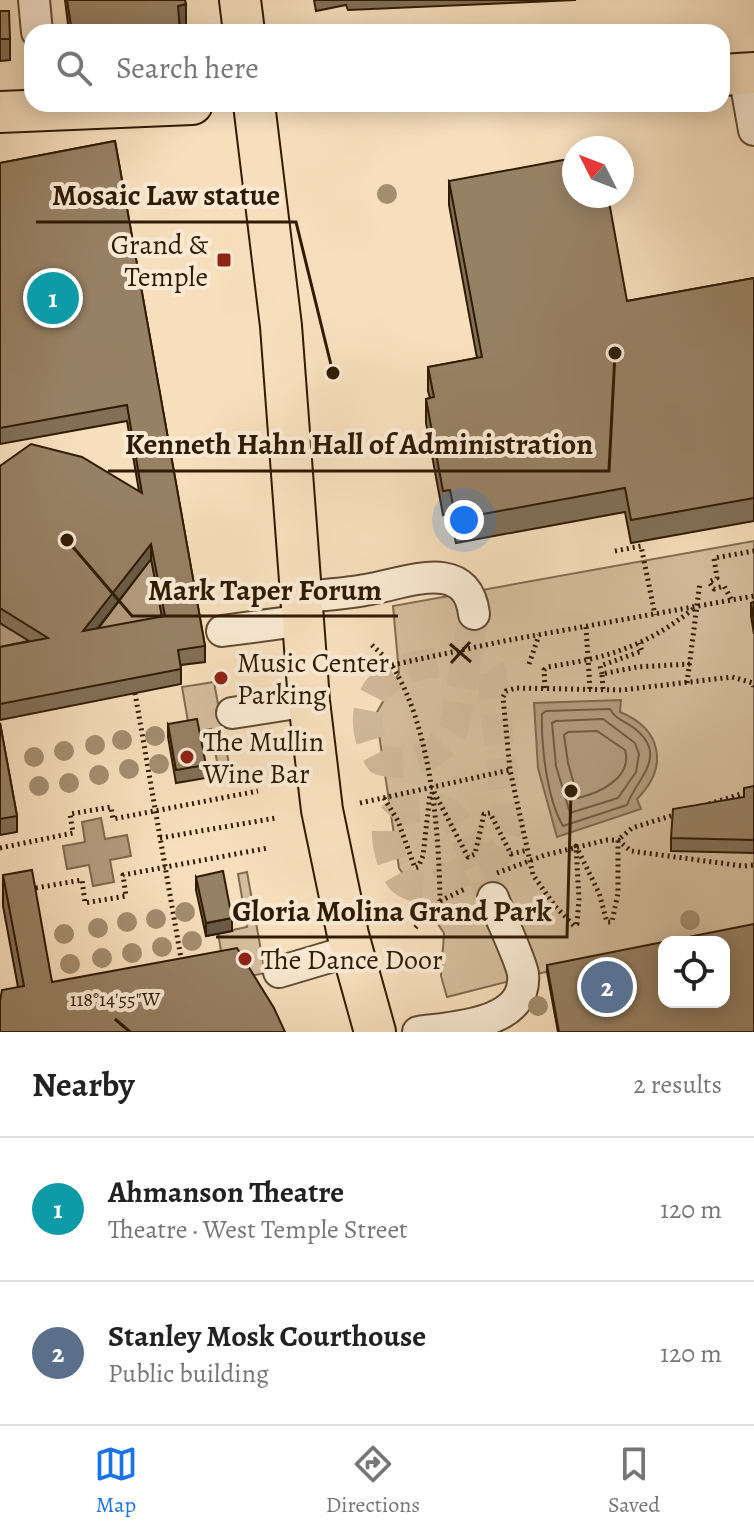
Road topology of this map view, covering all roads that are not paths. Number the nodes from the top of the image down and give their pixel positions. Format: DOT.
graph roads {
  1 [pos="34,0"];
  2 [pos="240,0"];
  3 [pos="36,24"];
  4 [pos="243,24"];
  5 [pos="740,74"];
  6 [pos="24,109"];
  7 [pos="0,112"];
  8 [pos="255,112"];
  9 [pos="754,130"];
  10 [pos="304,608"];
  11 [pos="474,614"];
  12 [pos="222,631"];
  13 [pos="309,701"];
  14 [pos="232,713"];
  15 [pos="488,885"];
  16 [pos="353,950"];
  17 [pos="279,972"];
  18 [pos="375,1032"];
  19 [pos="418,1032"];
  1 -- 3 [label="lane"];
  2 -- 4 [label="main road"];
  5 -- 9 [label="lane"];
  6 -- 7 [label="main road"];
  8 -- 10 [label="main road"];
  10 -- 11 [label="lane"];
  10 -- 12 [label="lane"];
  10 -- 13 [label="main road"];
  13 -- 14 [label="lane"];
  13 -- 16 [label="main road"];
  15 -- 19 [label="lane"];
  16 -- 17 [label="lane"];
  16 -- 18 [label="main road"];
}
